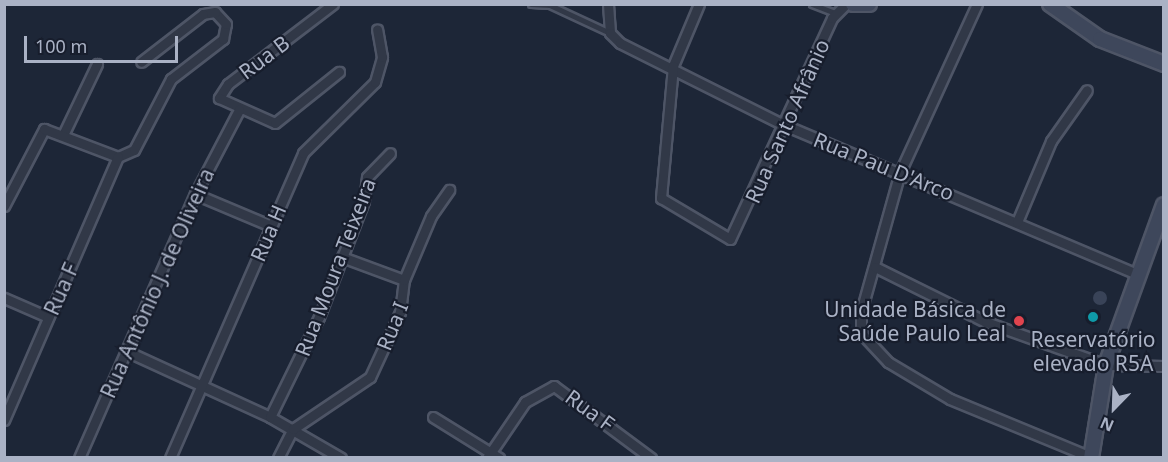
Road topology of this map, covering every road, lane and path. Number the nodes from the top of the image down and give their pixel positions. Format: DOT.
graph roads {
  1 [pos="333,4"];
  2 [pos="531,4"];
  3 [pos="608,4"];
  4 [pos="699,4"];
  5 [pos="812,4"];
  6 [pos="846,4"];
  7 [pos="853,4"];
  8 [pos="869,4"];
  9 [pos="978,4"];
  10 [pos="1050,4"];
  11 [pos="836,13"];
  12 [pos="377,29"];
  13 [pos="610,33"];
  14 [pos="141,62"];
  15 [pos="97,64"];
  16 [pos="1164,64"];
  17 [pos="673,66"];
  18 [pos="339,72"];
  19 [pos="1086,90"];
  20 [pos="239,110"];
  21 [pos="782,124"];
  22 [pos="63,135"];
  23 [pos="390,153"];
  24 [pos="118,158"];
  25 [pos="900,172"];
  26 [pos="449,190"];
  27 [pos="195,194"];
  28 [pos="1164,205"];
  29 [pos="4,206"];
  30 [pos="1017,222"];
  31 [pos="271,226"];
  32 [pos="342,256"];
  33 [pos="875,267"];
  34 [pos="1135,273"];
  35 [pos="404,280"];
  36 [pos="4,298"];
  37 [pos="48,317"];
  38 [pos="126,351"];
  39 [pos="1106,365"];
  40 [pos="1164,366"];
  41 [pos="203,385"];
  42 [pos="270,417"];
  43 [pos="433,417"];
  44 [pos="4,420"];
  45 [pos="293,429"];
  46 [pos="492,456"];
  47 [pos="79,458"];
  48 [pos="170,458"];
  49 [pos="278,458"];
  50 [pos="341,458"];
  51 [pos="651,458"];
  52 [pos="1091,458"];
  1 -- 20 [label="street, Rua B"];
  2 -- 13 [label="lane"];
  3 -- 13 [label="street"];
  4 -- 17 [label="street"];
  5 -- 11 [label="lane"];
  6 -- 11 [label="street, Rua Santo Afrânio"];
  7 -- 8 [label="street"];
  9 -- 25 [label="street"];
  10 -- 16 [label="street"];
  11 -- 21 [label="street, Rua Santo Afrânio"];
  12 -- 31 [label="street, Rua H"];
  13 -- 17 [label="street, Rua Pau D'Arco"];
  14 -- 24 [label="street"];
  15 -- 22 [label="street"];
  17 -- 21 [label="street, Rua Pau D'Arco"];
  17 -- 21 [label="street, Rua Santo Afrânio"];
  18 -- 20 [label="street"];
  19 -- 30 [label="street"];
  20 -- 27 [label="street, Rua Antônio J. de Oliveira"];
  21 -- 25 [label="street, Rua Pau D'Arco"];
  22 -- 24 [label="street"];
  22 -- 29 [label="street"];
  23 -- 32 [label="street, Rua Moura Teixeira"];
  24 -- 37 [label="street, Rua F"];
  25 -- 30 [label="street, Rua Pau D'Arco"];
  25 -- 33 [label="street"];
  26 -- 35 [label="street, Rua I"];
  27 -- 31 [label="street"];
  27 -- 38 [label="street, Rua Antônio J. de Oliveira"];
  28 -- 34 [label="street"];
  30 -- 34 [label="street, Rua Pau D'Arco"];
  31 -- 41 [label="street, Rua H"];
  32 -- 35 [label="street"];
  32 -- 42 [label="street, Rua Moura Teixeira"];
  33 -- 39 [label="street"];
  33 -- 52 [label="street"];
  34 -- 39 [label="street"];
  35 -- 45 [label="street, Rua I"];
  36 -- 37 [label="street"];
  37 -- 44 [label="street, Rua F"];
  38 -- 41 [label="street"];
  38 -- 47 [label="street, Rua Antônio J. de Oliveira"];
  39 -- 40 [label="street"];
  39 -- 52 [label="street"];
  41 -- 42 [label="street"];
  41 -- 48 [label="street, Rua H"];
  42 -- 45 [label="street"];
  43 -- 46 [label="street"];
  45 -- 49 [label="street"];
  45 -- 50 [label="street"];
  46 -- 51 [label="street, Rua F"];
}
